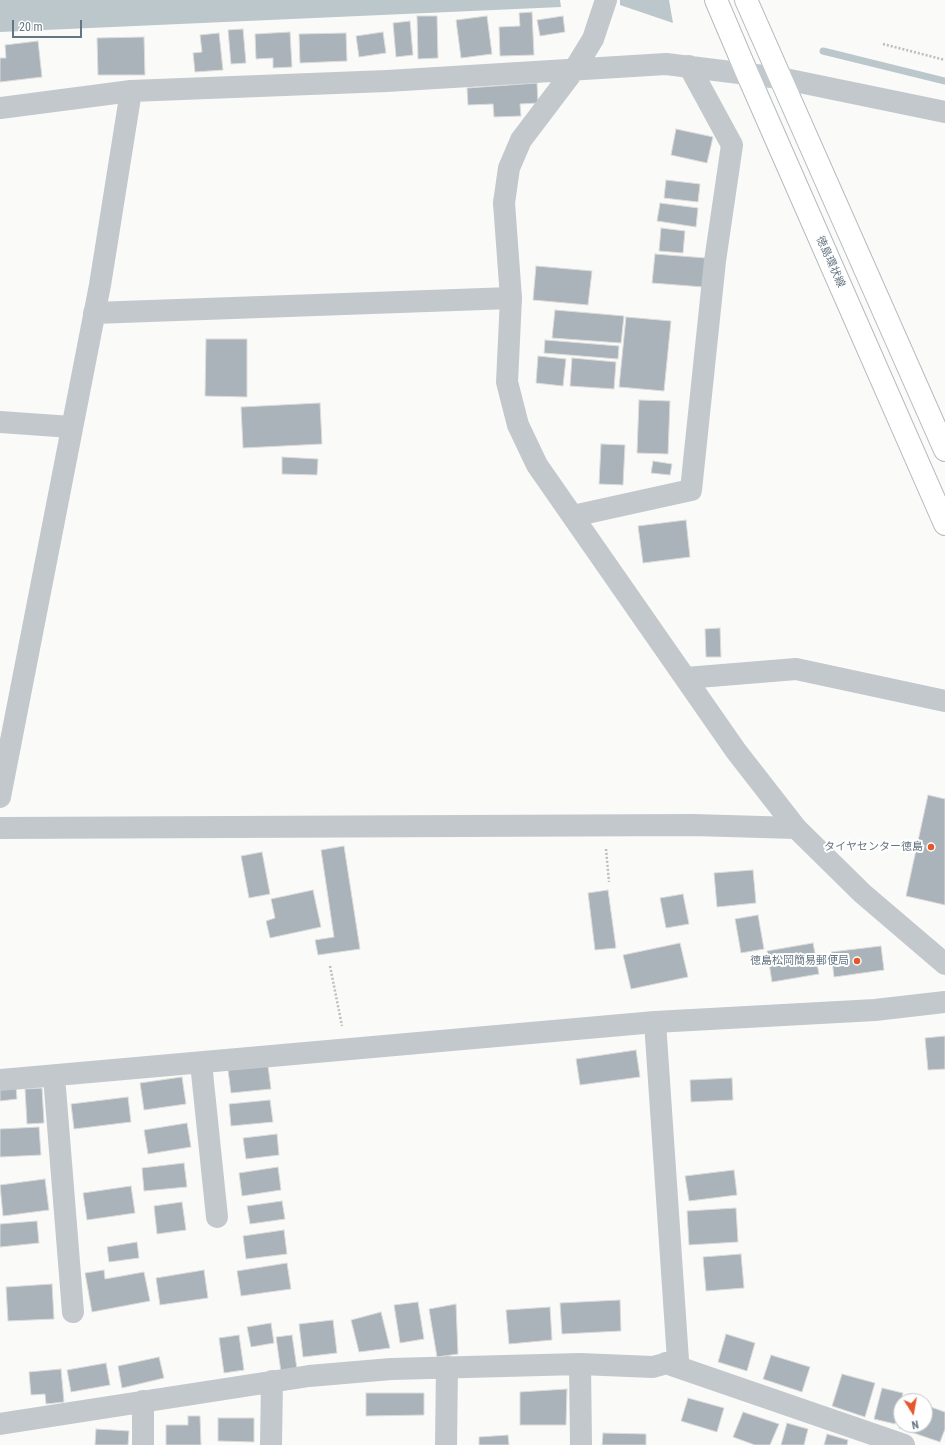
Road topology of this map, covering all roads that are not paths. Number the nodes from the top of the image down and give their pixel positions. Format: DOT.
graph roads {
  1 [pos="606,0"];
  2 [pos="716,0"];
  3 [pos="746,0"];
  4 [pos="689,66"];
  5 [pos="574,70"];
  6 [pos="746,73"];
  7 [pos="780,78"];
  8 [pos="131,91"];
  9 [pos="0,108"];
  10 [pos="945,112"];
  11 [pos="510,298"];
  12 [pos="94,313"];
  13 [pos="0,422"];
  14 [pos="72,427"];
  15 [pos="945,450"];
  16 [pos="573,516"];
  17 [pos="945,524"];
  18 [pos="686,678"];
  19 [pos="945,701"];
  20 [pos="0,797"];
  21 [pos="0,828"];
  22 [pos="796,828"];
  23 [pos="945,964"];
  24 [pos="945,1002"];
  25 [pos="655,1022"];
  26 [pos="201,1063"];
  27 [pos="54,1076"];
  28 [pos="0,1080"];
  29 [pos="217,1217"];
  30 [pos="73,1312"];
  31 [pos="666,1363"];
  32 [pos="580,1364"];
  33 [pos="447,1367"];
  34 [pos="272,1381"];
  35 [pos="143,1402"];
  36 [pos="0,1424"];
  37 [pos="143,1445"];
  38 [pos="271,1445"];
  39 [pos="446,1445"];
  40 [pos="581,1445"];
  41 [pos="904,1445"];
  1 -- 5 [label="street"];
  2 -- 6 [label="main road, 徳島環状線"];
  3 -- 7 [label="main road"];
  4 -- 5 [label="street"];
  4 -- 6 [label="street"];
  4 -- 16 [label="street"];
  5 -- 8 [label="street"];
  5 -- 11 [label="street"];
  6 -- 7 [label="street"];
  6 -- 17 [label="main road, 徳島環状線"];
  7 -- 10 [label="street"];
  7 -- 15 [label="main road"];
  8 -- 9 [label="street"];
  8 -- 12 [label="street"];
  11 -- 12 [label="street"];
  11 -- 16 [label="street"];
  12 -- 14 [label="street"];
  13 -- 14 [label="street"];
  14 -- 20 [label="street"];
  16 -- 18 [label="street"];
  18 -- 19 [label="street"];
  18 -- 22 [label="street"];
  21 -- 22 [label="street"];
  22 -- 23 [label="street"];
  24 -- 25 [label="street"];
  25 -- 26 [label="street"];
  25 -- 31 [label="street"];
  26 -- 27 [label="street"];
  26 -- 29 [label="street"];
  27 -- 28 [label="street"];
  27 -- 30 [label="street"];
  31 -- 32 [label="street"];
  31 -- 41 [label="street"];
  32 -- 33 [label="street"];
  32 -- 40 [label="street"];
  33 -- 34 [label="street"];
  33 -- 39 [label="street"];
  34 -- 35 [label="street"];
  34 -- 38 [label="street"];
  35 -- 36 [label="street"];
  35 -- 37 [label="street"];
}
